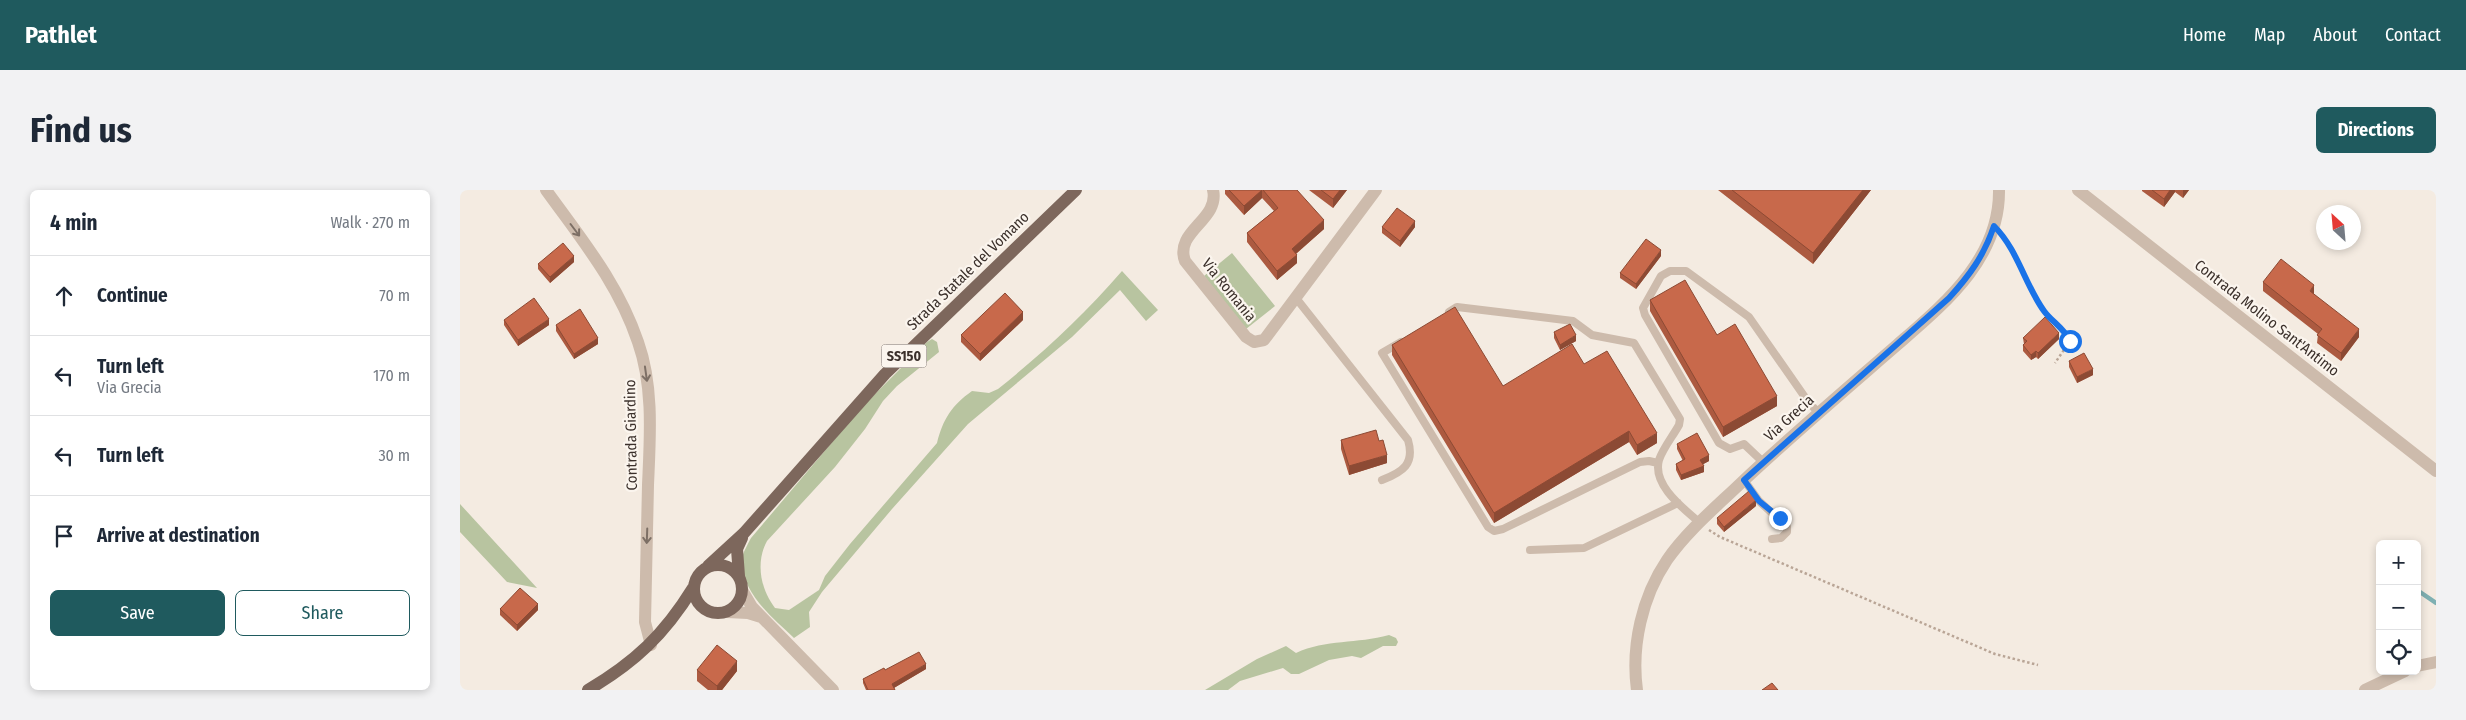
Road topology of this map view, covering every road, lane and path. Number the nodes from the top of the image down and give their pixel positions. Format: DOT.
graph roads {
  1 [pos="546,190"];
  2 [pos="1076,190"];
  3 [pos="1213,190"];
  4 [pos="1376,190"];
  5 [pos="1999,190"];
  6 [pos="2078,190"];
  7 [pos="1994,226"];
  8 [pos="1296,298"];
  9 [pos="1441,317"];
  10 [pos="1407,338"];
  11 [pos="2055,363"];
  12 [pos="1818,412"];
  13 [pos="1763,462"];
  14 [pos="1658,463"];
  15 [pos="2436,471"];
  16 [pos="1382,480"];
  17 [pos="1744,480"];
  18 [pos="1678,503"];
  19 [pos="1700,523"];
  20 [pos="744,533"];
  21 [pos="1772,539"];
  22 [pos="1530,550"];
  23 [pos="708,566"];
  24 [pos="739,576"];
  25 [pos="693,588"];
  26 [pos="742,590"];
  27 [pos="704,609"];
  28 [pos="727,612"];
  29 [pos="672,618"];
  30 [pos="762,618"];
  31 [pos="651,645"];
  32 [pos="2436,662"];
  33 [pos="2038,665"];
  34 [pos="2421,665"];
  35 [pos="2397,675"];
  36 [pos="588,690"];
  37 [pos="832,690"];
  38 [pos="1637,690"];
  39 [pos="2365,690"];
  1 -- 31 [label="street, Contrada Giardino, one-way"];
  2 -- 20 [label="main road, Strada Statale del Vomano / SS150"];
  3 -- 8 [label="street, Via Romania"];
  4 -- 8 [label="street, Via Romania"];
  5 -- 7 [label="street, Via Grecia"];
  6 -- 15 [label="street, Contrada Molino Sant'Antimo"];
  7 -- 11 [label="path"];
  7 -- 12 [label="street, Via Grecia"];
  8 -- 16 [label="lane"];
  9 -- 14 [label="lane"];
  10 -- 14 [label="lane"];
  12 -- 13 [label="street, Via Grecia"];
  12 -- 13 [label="lane"];
  13 -- 17 [label="street, Via Grecia"];
  14 -- 18 [label="lane"];
  17 -- 19 [label="street, Via Grecia"];
  17 -- 21 [label="lane"];
  18 -- 19 [label="lane"];
  18 -- 22 [label="lane"];
  19 -- 33 [label="path"];
  19 -- 38 [label="street, Via Grecia"];
  20 -- 23 [label="main road, Strada Statale del Vomano / SS150"];
  20 -- 24 [label="main road, Strada Statale del Vomano / SS150"];
  23 -- 24 [label="main road"];
  23 -- 25 [label="main road"];
  24 -- 26 [label="main road"];
  25 -- 27 [label="main road"];
  25 -- 29 [label="main road"];
  26 -- 28 [label="main road"];
  26 -- 30 [label="street"];
  27 -- 28 [label="main road"];
  27 -- 29 [label="main road"];
  28 -- 30 [label="street"];
  29 -- 31 [label="main road"];
  30 -- 37 [label="street"];
  31 -- 36 [label="main road"];
  32 -- 34 [label="street"];
  35 -- 39 [label="street"];
}
